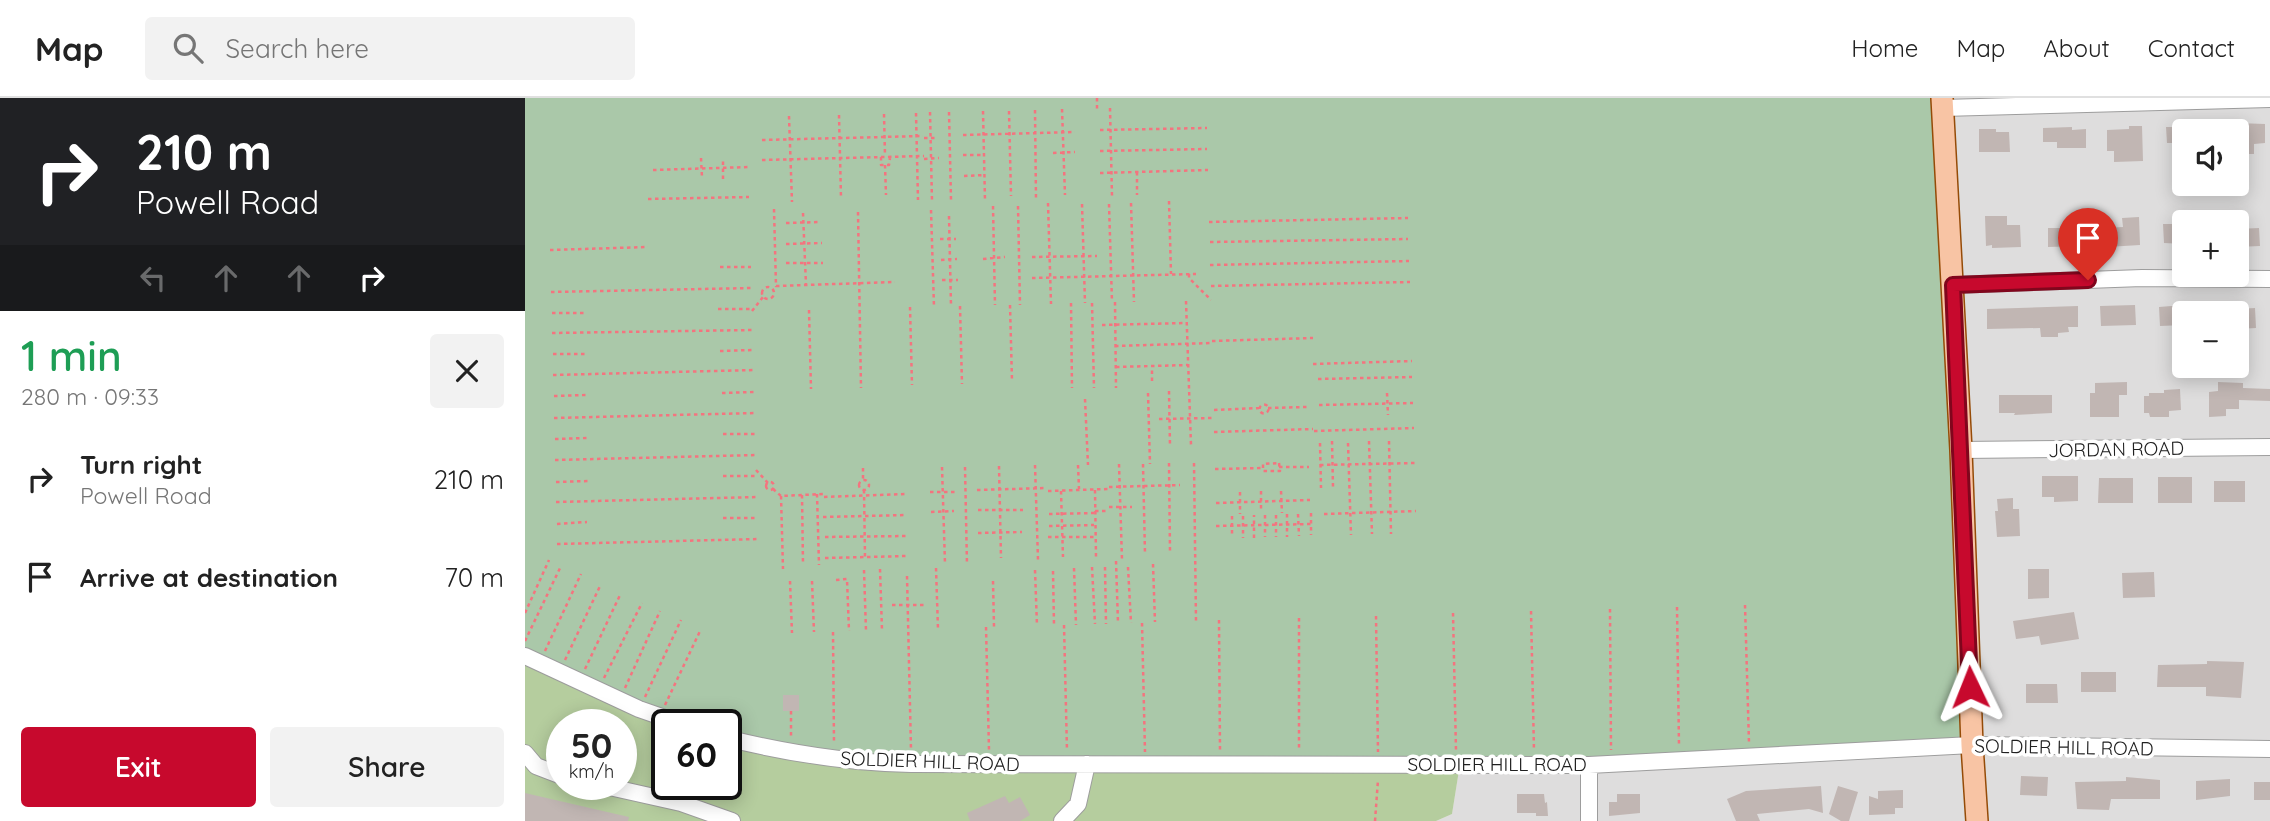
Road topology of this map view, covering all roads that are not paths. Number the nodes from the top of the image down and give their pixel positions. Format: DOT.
graph roads {
  1 [pos="2270,99"];
  2 [pos="2129,100"];
  3 [pos="1943,103"];
  4 [pos="2270,279"];
  5 [pos="1953,285"];
  6 [pos="2270,447"];
  7 [pos="1961,450"];
  8 [pos="525,656"];
  9 [pos="651,714"];
  10 [pos="742,741"];
  11 [pos="1972,745"];
  12 [pos="2270,749"];
  13 [pos="525,753"];
  14 [pos="1087,764"];
  15 [pos="1588,765"];
  16 [pos="546,770"];
  17 [pos="637,793"];
  18 [pos="708,816"];
  19 [pos="732,821"];
  20 [pos="1062,821"];
  21 [pos="1588,821"];
  22 [pos="1977,821"];
  1 -- 2 [label="street"];
  2 -- 3 [label="street"];
  3 -- 5 [label="main road"];
  4 -- 5 [label="street"];
  5 -- 7 [label="main road"];
  6 -- 7 [label="street, JORDAN ROAD"];
  7 -- 11 [label="main road"];
  8 -- 9 [label="street"];
  10 -- 14 [label="street, SOLDIER HILL ROAD"];
  11 -- 12 [label="street, SOLDIER HILL ROAD"];
  11 -- 15 [label="street, SOLDIER HILL ROAD"];
  11 -- 22 [label="main road"];
  13 -- 16 [label="street"];
  14 -- 15 [label="street, SOLDIER HILL ROAD"];
  14 -- 20 [label="street"];
  15 -- 21 [label="street"];
  17 -- 18 [label="street"];
  18 -- 19 [label="street"];
}
